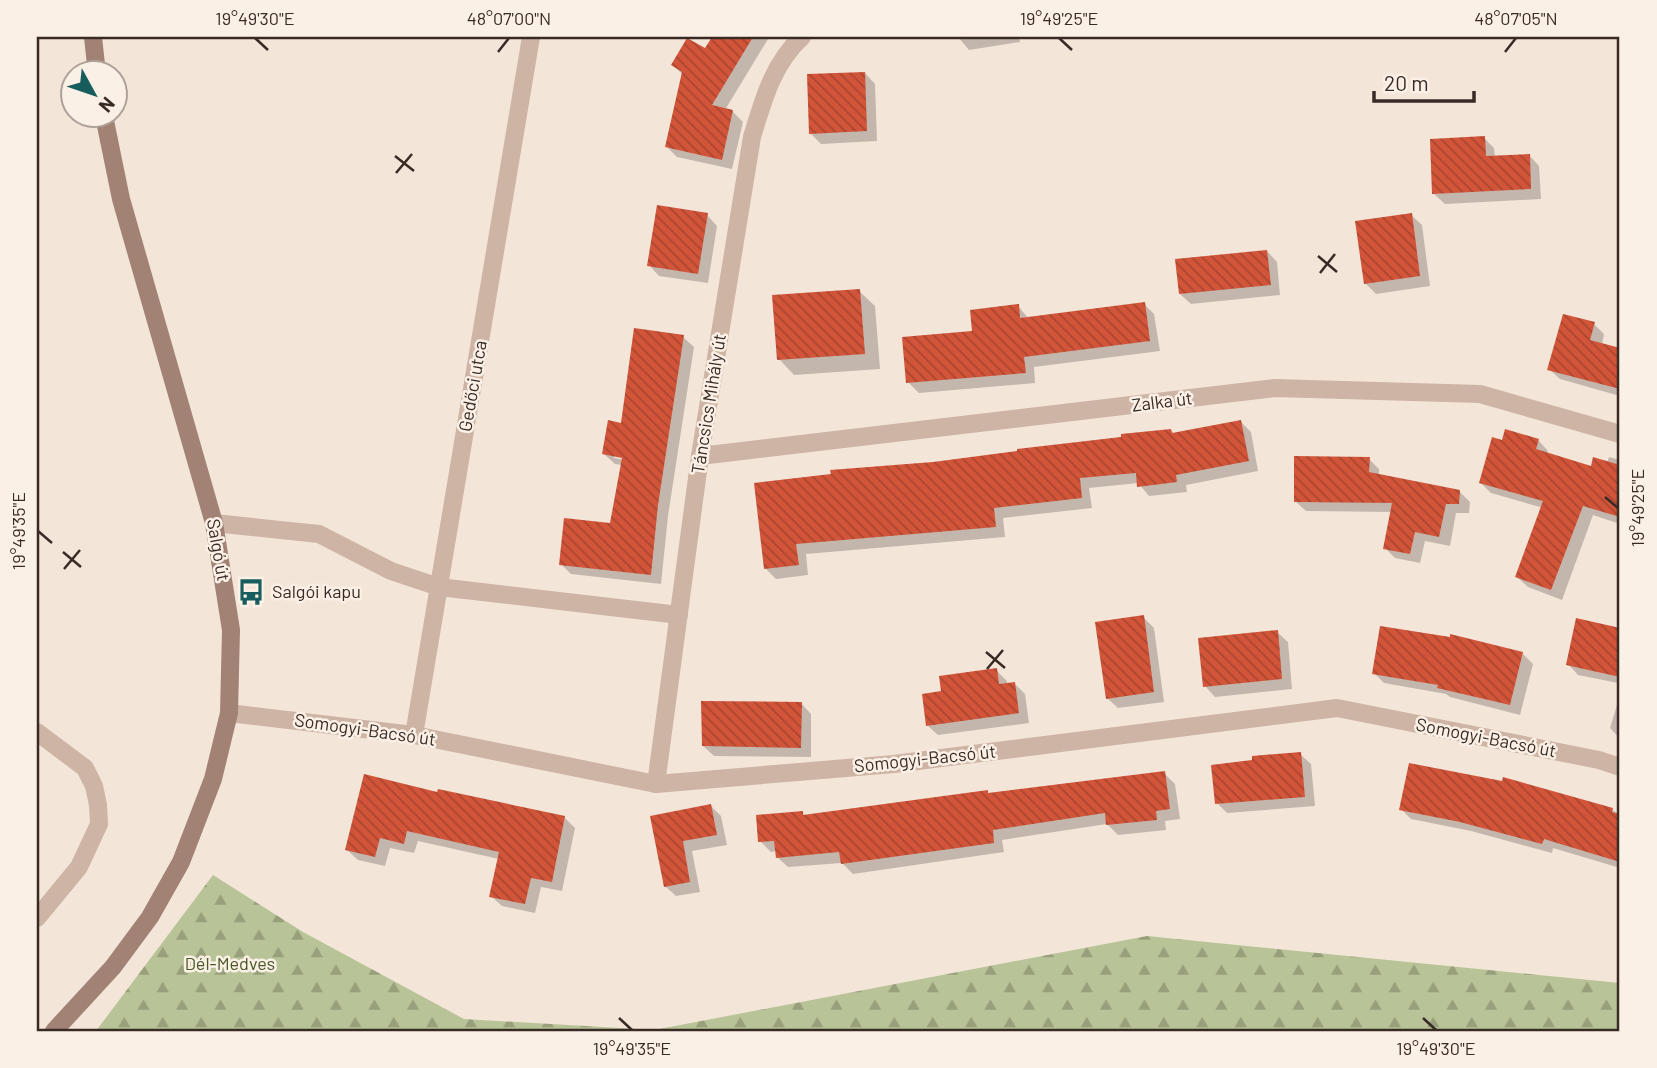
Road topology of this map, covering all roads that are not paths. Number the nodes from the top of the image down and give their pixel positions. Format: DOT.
graph roads {
  1 [pos="93,37"];
  2 [pos="531,37"];
  3 [pos="802,37"];
  4 [pos="95,60"];
  5 [pos="107,130"];
  6 [pos="1620,434"];
  7 [pos="700,456"];
  8 [pos="214,523"];
  9 [pos="439,587"];
  10 [pos="679,615"];
  11 [pos="229,713"];
  12 [pos="37,732"];
  13 [pos="414,735"];
  14 [pos="1620,767"];
  15 [pos="656,784"];
  16 [pos="37,918"];
  17 [pos="54,1031"];
  1 -- 4 [label="main road"];
  2 -- 9 [label="street, Gedőci utca"];
  3 -- 7 [label="street, Táncsics Mihály út"];
  5 -- 8 [label="main road, Salgó út"];
  6 -- 7 [label="street, Zalka út"];
  7 -- 10 [label="street, Táncsics Mihály út"];
  8 -- 9 [label="street"];
  8 -- 11 [label="main road, Salgó út"];
  9 -- 10 [label="street"];
  9 -- 13 [label="street, Gedőci utca"];
  10 -- 15 [label="street, Táncsics Mihály út"];
  11 -- 13 [label="street, Somogyi-Bacsó út"];
  11 -- 17 [label="main road, Salgó út"];
  12 -- 16 [label="street"];
  13 -- 15 [label="street, Somogyi-Bacsó út"];
  14 -- 15 [label="street, Somogyi-Bacsó út"];
}
